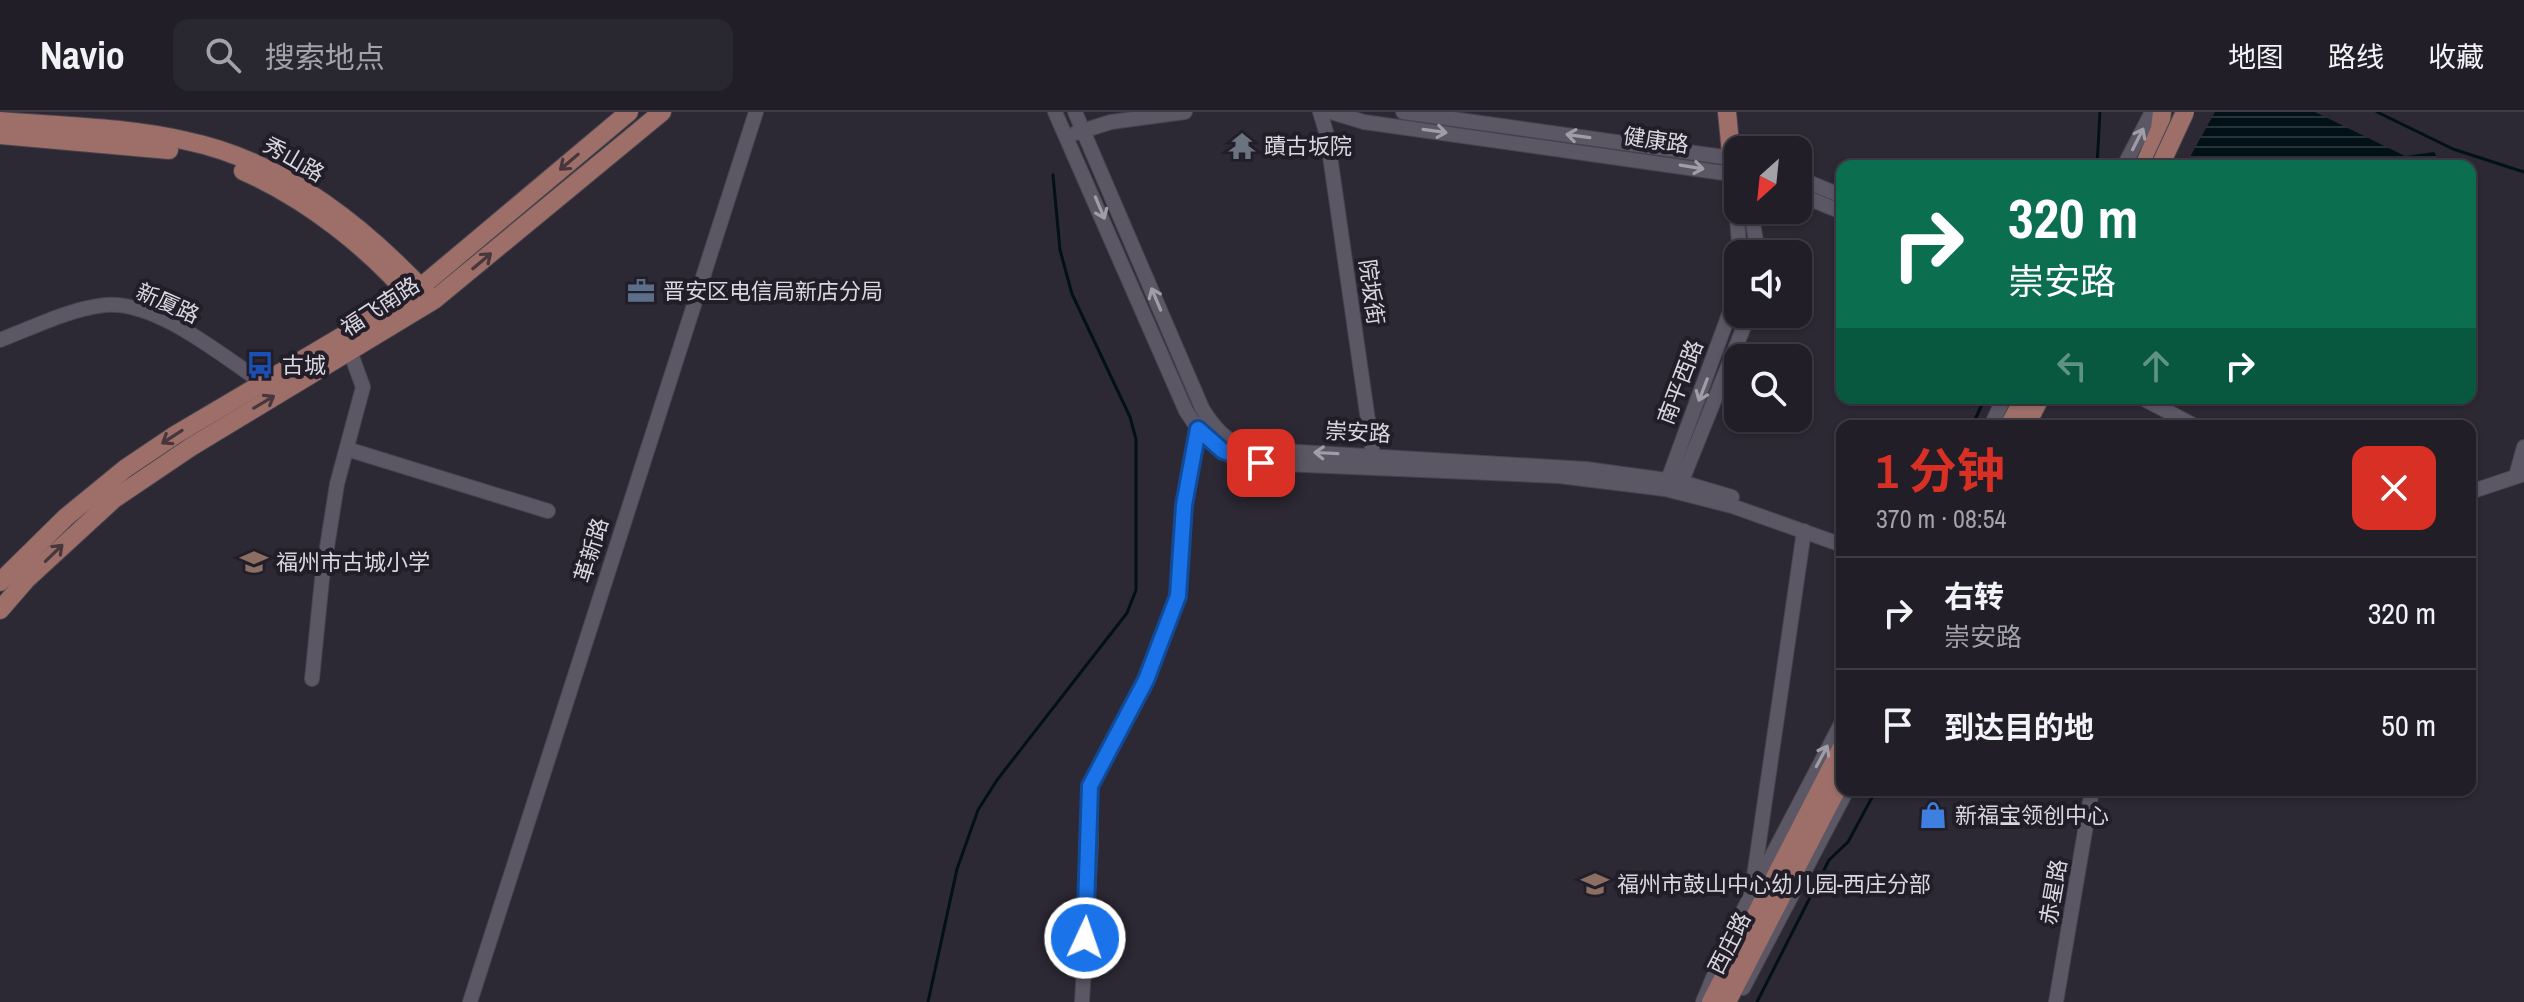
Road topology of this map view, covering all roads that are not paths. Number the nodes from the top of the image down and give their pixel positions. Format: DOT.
graph roads {
  1 [pos="629,112"];
  2 [pos="662,112"];
  3 [pos="756,112"];
  4 [pos="1055,112"];
  5 [pos="1075,112"];
  6 [pos="1185,112"];
  7 [pos="1320,112"];
  8 [pos="1333,112"];
  9 [pos="1403,112"];
  10 [pos="1727,112"];
  11 [pos="1738,112"];
  12 [pos="2152,112"];
  13 [pos="2162,112"];
  14 [pos="2185,112"];
  15 [pos="0,121"];
  16 [pos="1084,129"];
  17 [pos="0,135"];
  18 [pos="1327,135"];
  19 [pos="1069,136"];
  20 [pos="1731,136"];
  21 [pos="1737,136"];
  22 [pos="2127,160"];
  23 [pos="2147,160"];
  24 [pos="2162,160"];
  25 [pos="1724,161"];
  26 [pos="1724,162"];
  27 [pos="1812,184"];
  28 [pos="1836,194"];
  29 [pos="1812,200"];
  30 [pos="1836,210"];
  31 [pos="422,298"];
  32 [pos="1725,328"];
  33 [pos="1743,328"];
  34 [pos="0,340"];
  35 [pos="351,354"];
  36 [pos="263,383"];
  37 [pos="2151,404"];
  38 [pos="1202,408"];
  39 [pos="2174,420"];
  40 [pos="1198,429"];
  41 [pos="2524,447"];
  42 [pos="347,449"];
  43 [pos="1373,455"];
  44 [pos="2520,475"];
  45 [pos="1673,486"];
  46 [pos="2476,490"];
  47 [pos="548,511"];
  48 [pos="1804,531"];
  49 [pos="1836,533"];
  50 [pos="1836,543"];
  51 [pos="0,582"];
  52 [pos="0,610"];
  53 [pos="312,679"];
  54 [pos="1836,734"];
  55 [pos="1836,759"];
  56 [pos="1836,789"];
  57 [pos="1844,796"];
  58 [pos="2091,796"];
  59 [pos="1751,897"];
  60 [pos="1746,946"];
  61 [pos="470,1002"];
  62 [pos="1082,1002"];
  63 [pos="1703,1002"];
  64 [pos="1711,1002"];
  65 [pos="1727,1002"];
  66 [pos="1734,1002"];
  67 [pos="2056,1002"];
  1 -- 31 [label="main road, 福飞南路, one-way"];
  31 -- 2 [label="main road, 福飞南路, one-way"];
  3 -- 61 [label="street, 革新路"];
  4 -- 19 [label="street, 崇安路"];
  5 -- 16 [label="street, 崇安路"];
  6 -- 16 [label="street"];
  7 -- 18 [label="street, 院坂街"];
  8 -- 18 [label="street"];
  8 -- 26 [label="street, 健康路, one-way"];
  25 -- 9 [label="street, 健康路, one-way"];
  10 -- 20 [label="main road"];
  11 -- 21 [label="main road"];
  22 -- 12 [label="street, one-way"];
  13 -- 23 [label="main road"];
  14 -- 24 [label="main road, bridge"];
  15 -- 31 [label="main road, 秀山路"];
  16 -- 19 [label="street"];
  38 -- 16 [label="street, 崇安路, one-way"];
  17 -- 31 [label="main road, 秀山路"];
  18 -- 43 [label="street, 院坂街"];
  19 -- 40 [label="street, 崇安路, one-way"];
  27 -- 28 [label="street"];
  29 -- 30 [label="street"];
  31 -- 35 [label="main road, 福飞南路"];
  31 -- 36 [label="main road, 福飞南路"];
  32 -- 45 [label="street, 南平西路, one-way"];
  33 -- 45 [label="street, 南平西路"];
  34 -- 36 [label="street, 新厦路"];
  35 -- 42 [label="street"];
  52 -- 35 [label="main road, 福飞南路, one-way"];
  36 -- 51 [label="main road, 福飞南路, one-way"];
  37 -- 39 [label="street"];
  38 -- 40 [label="street"];
  43 -- 38 [label="street, 崇安路, one-way"];
  40 -- 45 [label="street, 崇安路"];
  40 -- 62 [label="street"];
  41 -- 44 [label="street"];
  42 -- 47 [label="street"];
  42 -- 53 [label="street"];
  43 -- 45 [label="street, 崇安路"];
  44 -- 46 [label="street"];
  45 -- 48 [label="street, 崇安路"];
  45 -- 49 [label="street, 崇安路"];
  48 -- 50 [label="street, 崇安路"];
  48 -- 59 [label="street"];
  59 -- 54 [label="street, one-way"];
  55 -- 60 [label="main road"];
  56 -- 60 [label="main road, 西庄路"];
  57 -- 66 [label="street"];
  58 -- 67 [label="street, 赤星路"];
  59 -- 63 [label="street"];
  60 -- 64 [label="main road, 西庄路"];
  60 -- 65 [label="main road, 西庄路"];
}
